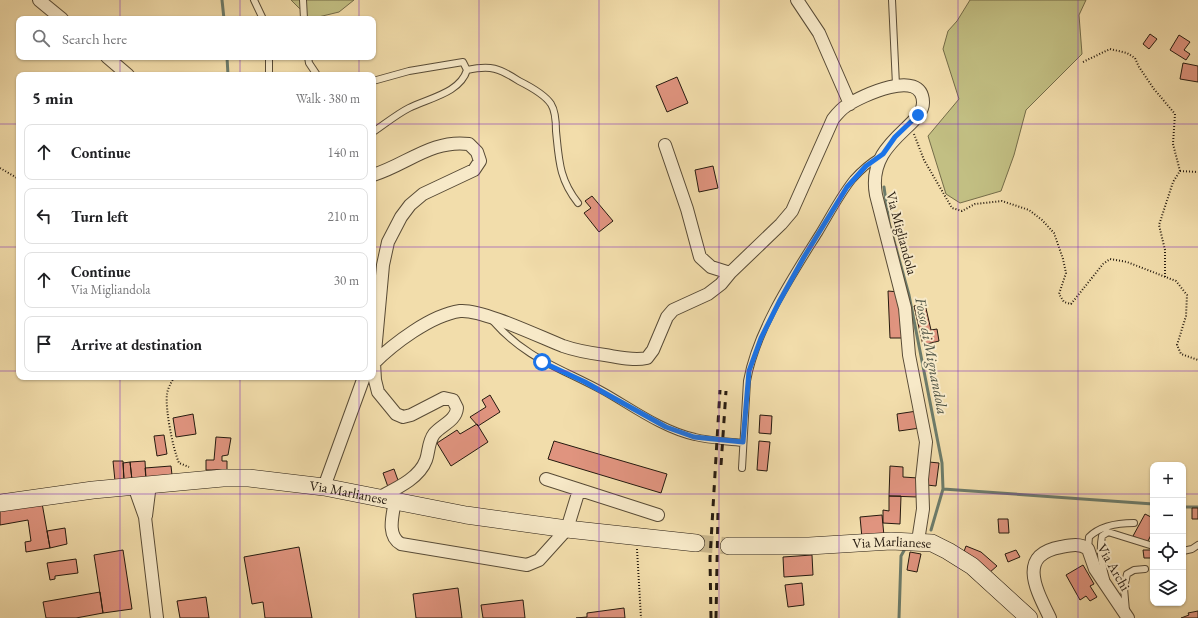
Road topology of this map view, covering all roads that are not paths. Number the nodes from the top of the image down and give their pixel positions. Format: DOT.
graph roads {
  1 [pos="39,0"];
  2 [pos="254,0"];
  3 [pos="303,0"];
  4 [pos="797,0"];
  5 [pos="892,0"];
  6 [pos="58,16"];
  7 [pos="262,16"];
  8 [pos="304,16"];
  9 [pos="110,60"];
  10 [pos="270,60"];
  11 [pos="308,60"];
  12 [pos="467,70"];
  13 [pos="124,72"];
  14 [pos="269,72"];
  15 [pos="315,72"];
  16 [pos="376,80"];
  17 [pos="896,85"];
  18 [pos="850,104"];
  19 [pos="376,130"];
  20 [pos="665,145"];
  21 [pos="883,154"];
  22 [pos="376,174"];
  23 [pos="578,203"];
  24 [pos="730,273"];
  25 [pos="491,318"];
  26 [pos="376,342"];
  27 [pos="376,362"];
  28 [pos="363,380"];
  29 [pos="375,380"];
  30 [pos="743,442"];
  31 [pos="742,468"];
  32 [pos="546,479"];
  33 [pos="142,485"];
  34 [pos="324,487"];
  35 [pos="579,490"];
  36 [pos="378,498"];
  37 [pos="395,501"];
  38 [pos="0,503"];
  39 [pos="658,515"];
  40 [pos="1134,523"];
  41 [pos="568,529"];
  42 [pos="918,542"];
  43 [pos="696,543"];
  44 [pos="1150,545"];
  45 [pos="1198,545"];
  46 [pos="729,546"];
  47 [pos="1088,549"];
  48 [pos="1186,550"];
  49 [pos="1145,569"];
  50 [pos="1109,590"];
  51 [pos="1127,617"];
  52 [pos="157,618"];
  53 [pos="1029,618"];
  54 [pos="1050,618"];
  1 -- 6 [label="street"];
  2 -- 7 [label="lane"];
  3 -- 8 [label="lane"];
  4 -- 18 [label="street"];
  5 -- 17 [label="lane"];
  9 -- 13 [label="street"];
  10 -- 14 [label="lane"];
  11 -- 15 [label="lane"];
  12 -- 16 [label="lane"];
  12 -- 19 [label="lane"];
  12 -- 23 [label="lane"];
  17 -- 18 [label="street"];
  17 -- 21 [label="street, Via Migliandola"];
  18 -- 24 [label="street"];
  20 -- 24 [label="street"];
  21 -- 30 [label="lane"];
  21 -- 42 [label="street, Via Migliandola"];
  22 -- 26 [label="street"];
  24 -- 25 [label="street"];
  25 -- 27 [label="street"];
  25 -- 30 [label="lane"];
  28 -- 34 [label="street"];
  29 -- 36 [label="street"];
  30 -- 31 [label="lane"];
  32 -- 35 [label="street"];
  33 -- 34 [label="street, Via Marlianese"];
  33 -- 38 [label="street, Via Marlianese"];
  33 -- 52 [label="street"];
  34 -- 36 [label="street, Via Marlianese"];
  35 -- 39 [label="street"];
  35 -- 41 [label="street"];
  36 -- 37 [label="street, Via Marlianese"];
  37 -- 41 [label="street, Via Marlianese"];
  37 -- 41 [label="street"];
  40 -- 47 [label="lane"];
  41 -- 43 [label="street, Via Marlianese"];
  42 -- 46 [label="street, Via Marlianese"];
  42 -- 53 [label="street, Via Marlianese"];
  44 -- 50 [label="lane"];
  45 -- 48 [label="lane"];
  47 -- 50 [label="street, Via Archi"];
  47 -- 54 [label="street, Via Archi"];
  49 -- 51 [label="lane"];
  50 -- 51 [label="street, Via Archi"];
}
